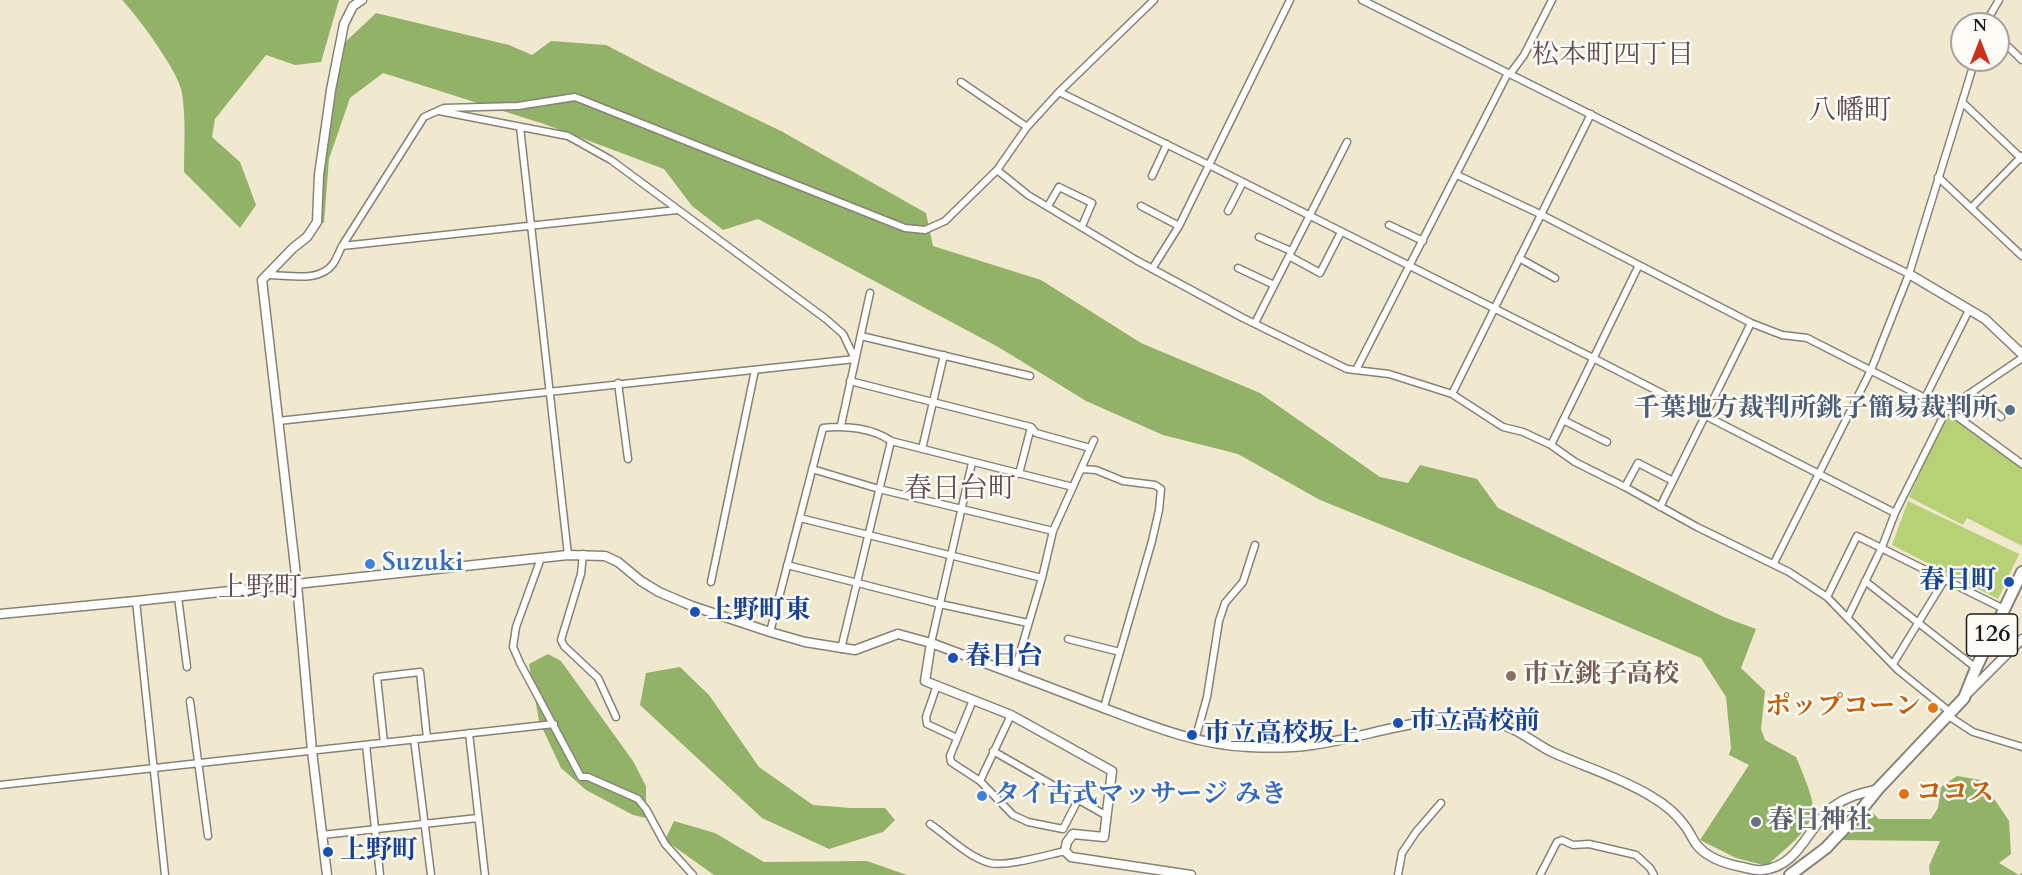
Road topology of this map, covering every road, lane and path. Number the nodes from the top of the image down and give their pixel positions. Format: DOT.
graph roads {
  1 [pos="362,0"];
  2 [pos="1154,0"];
  3 [pos="1290,0"];
  4 [pos="1362,0"];
  5 [pos="1552,0"];
  6 [pos="2010,48"];
  7 [pos="2022,60"];
  8 [pos="1971,72"];
  9 [pos="1509,73"];
  10 [pos="961,82"];
  11 [pos="1059,92"];
  12 [pos="1962,102"];
  13 [pos="438,111"];
  14 [pos="1591,114"];
  15 [pos="520,127"];
  16 [pos="1027,127"];
  17 [pos="1347,142"];
  18 [pos="1167,144"];
  19 [pos="2022,157"];
  20 [pos="1209,165"];
  21 [pos="997,170"];
  22 [pos="1456,175"];
  23 [pos="1152,176"];
  24 [pos="1938,177"];
  25 [pos="1243,182"];
  26 [pos="1048,206"];
  27 [pos="1141,206"];
  28 [pos="1971,208"];
  29 [pos="678,210"];
  30 [pos="1228,212"];
  31 [pos="1540,214"];
  32 [pos="1309,215"];
  33 [pos="1389,225"];
  34 [pos="1082,226"];
  35 [pos="1179,226"];
  36 [pos="531,227"];
  37 [pos="1341,232"];
  38 [pos="1258,237"];
  39 [pos="1423,241"];
  40 [pos="342,246"];
  41 [pos="1290,254"];
  42 [pos="2022,256"];
  43 [pos="1519,258"];
  44 [pos="1639,265"];
  45 [pos="1410,266"];
  46 [pos="1238,268"];
  47 [pos="1152,269"];
  48 [pos="1909,274"];
  49 [pos="268,275"];
  50 [pos="1555,278"];
  51 [pos="1274,285"];
  52 [pos="870,293"];
  53 [pos="1494,309"];
  54 [pos="1969,310"];
  55 [pos="1255,323"];
  56 [pos="1751,324"];
  57 [pos="861,336"];
  58 [pos="944,355"];
  59 [pos="2022,356"];
  60 [pos="1593,358"];
  61 [pos="855,359"];
  62 [pos="755,370"];
  63 [pos="1356,370"];
  64 [pos="1871,370"];
  65 [pos="1030,376"];
  66 [pos="850,381"];
  67 [pos="618,384"];
  68 [pos="549,392"];
  69 [pos="1972,393"];
  70 [pos="1452,394"];
  71 [pos="1924,398"];
  72 [pos="933,403"];
  73 [pos="1947,409"];
  74 [pos="1704,417"];
  75 [pos="2001,417"];
  76 [pos="1563,420"];
  77 [pos="278,421"];
  78 [pos="841,425"];
  79 [pos="1031,427"];
  80 [pos="1094,440"];
  81 [pos="891,441"];
  82 [pos="1607,442"];
  83 [pos="1551,445"];
  84 [pos="1090,448"];
  85 [pos="922,449"];
  86 [pos="628,459"];
  87 [pos="972,463"];
  88 [pos="2022,464"];
  89 [pos="812,469"];
  90 [pos="1082,469"];
  91 [pos="1019,474"];
  92 [pos="1820,476"];
  93 [pos="1673,481"];
  94 [pos="1072,487"];
  95 [pos="1625,487"];
  96 [pos="879,489"];
  97 [pos="1660,507"];
  98 [pos="962,509"];
  99 [pos="1895,513"];
  100 [pos="800,518"];
  101 [pos="1053,531"];
  102 [pos="869,534"];
  103 [pos="1255,545"];
  104 [pos="1882,547"];
  105 [pos="584,554"];
  106 [pos="568,555"];
  107 [pos="951,555"];
  108 [pos="540,558"];
  109 [pos="1774,563"];
  110 [pos="787,565"];
  111 [pos="2022,572"];
  112 [pos="1042,578"];
  113 [pos="1945,579"];
  114 [pos="1865,581"];
  115 [pos="711,582"];
  116 [pos="856,583"];
  117 [pos="297,584"];
  118 [pos="178,597"];
  119 [pos="1827,597"];
  120 [pos="136,601"];
  121 [pos="940,603"];
  122 [pos="2004,609"];
  123 [pos="0,614"];
  124 [pos="1848,617"];
  125 [pos="1028,622"];
  126 [pos="1918,623"];
  127 [pos="770,632"];
  128 [pos="1068,639"];
  129 [pos="2022,639"];
  130 [pos="931,643"];
  131 [pos="841,649"];
  132 [pos="1120,651"];
  133 [pos="1893,664"];
  134 [pos="188,667"];
  135 [pos="1976,668"];
  136 [pos="1014,673"];
  137 [pos="936,686"];
  138 [pos="1964,698"];
  139 [pos="973,700"];
  140 [pos="190,701"];
  141 [pos="1104,707"];
  142 [pos="1948,714"];
  143 [pos="1011,715"];
  144 [pos="616,717"];
  145 [pos="554,724"];
  146 [pos="469,733"];
  147 [pos="427,738"];
  148 [pos="957,738"];
  149 [pos="414,739"];
  150 [pos="1195,740"];
  151 [pos="384,743"];
  152 [pos="366,745"];
  153 [pos="2022,747"];
  154 [pos="312,751"];
  155 [pos="993,751"];
  156 [pos="198,762"];
  157 [pos="153,767"];
  158 [pos="980,781"];
  159 [pos="0,785"];
  160 [pos="1878,789"];
  161 [pos="1078,800"];
  162 [pos="1441,803"];
  163 [pos="1107,816"];
  164 [pos="478,818"];
  165 [pos="425,824"];
  166 [pos="930,824"];
  167 [pos="375,829"];
  168 [pos="322,835"];
  169 [pos="208,836"];
  170 [pos="1065,851"];
  171 [pos="165,875"];
  172 [pos="327,875"];
  173 [pos="380,875"];
  174 [pos="431,875"];
  175 [pos="485,875"];
  176 [pos="693,875"];
  177 [pos="1191,875"];
  178 [pos="1398,875"];
  179 [pos="1540,875"];
  180 [pos="1654,875"];
  181 [pos="1790,875"];
  1 -- 49 [label="street"];
  2 -- 11 [label="street"];
  3 -- 20 [label="street"];
  4 -- 9 [label="street"];
  5 -- 9 [label="street"];
  6 -- 7 [label="street"];
  8 -- 12 [label="street"];
  9 -- 14 [label="street"];
  9 -- 22 [label="street"];
  10 -- 16 [label="street"];
  11 -- 16 [label="street"];
  11 -- 18 [label="street"];
  12 -- 19 [label="street"];
  12 -- 24 [label="street"];
  13 -- 15 [label="street"];
  13 -- 21 [label="street"];
  13 -- 40 [label="street"];
  14 -- 31 [label="street"];
  14 -- 48 [label="street"];
  15 -- 29 [label="street"];
  15 -- 36 [label="street"];
  16 -- 21 [label="street"];
  17 -- 32 [label="street"];
  18 -- 20 [label="street"];
  18 -- 23 [label="street"];
  19 -- 28 [label="street"];
  20 -- 25 [label="street"];
  20 -- 35 [label="street"];
  21 -- 26 [label="street"];
  22 -- 31 [label="street"];
  22 -- 39 [label="street"];
  24 -- 28 [label="street"];
  24 -- 48 [label="street"];
  25 -- 30 [label="street"];
  25 -- 32 [label="street"];
  26 -- 34 [label="street"];
  26 -- 34 [label="street"];
  27 -- 35 [label="street"];
  28 -- 42 [label="street"];
  29 -- 36 [label="street"];
  29 -- 61 [label="street"];
  31 -- 43 [label="street"];
  31 -- 44 [label="street"];
  32 -- 37 [label="street"];
  32 -- 41 [label="street"];
  33 -- 39 [label="street"];
  34 -- 47 [label="street"];
  35 -- 47 [label="street"];
  36 -- 40 [label="street"];
  36 -- 68 [label="street"];
  37 -- 41 [label="street"];
  37 -- 45 [label="street"];
  38 -- 41 [label="street"];
  39 -- 45 [label="street"];
  40 -- 49 [label="street"];
  41 -- 51 [label="street"];
  43 -- 50 [label="street"];
  43 -- 53 [label="street"];
  44 -- 56 [label="street"];
  44 -- 60 [label="street"];
  45 -- 53 [label="street"];
  45 -- 63 [label="street"];
  46 -- 51 [label="street"];
  47 -- 55 [label="street"];
  48 -- 54 [label="street"];
  48 -- 64 [label="street"];
  49 -- 77 [label="street"];
  51 -- 55 [label="street"];
  52 -- 57 [label="street"];
  53 -- 60 [label="street"];
  53 -- 70 [label="street"];
  54 -- 59 [label="street"];
  54 -- 71 [label="street"];
  55 -- 63 [label="street"];
  56 -- 64 [label="street"];
  56 -- 74 [label="street"];
  57 -- 58 [label="street"];
  57 -- 61 [label="street"];
  58 -- 65 [label="street"];
  58 -- 72 [label="street"];
  59 -- 69 [label="street"];
  60 -- 74 [label="street"];
  60 -- 76 [label="street"];
  61 -- 62 [label="street"];
  61 -- 66 [label="street"];
  62 -- 67 [label="street"];
  62 -- 115 [label="street"];
  63 -- 70 [label="street"];
  64 -- 71 [label="street"];
  64 -- 92 [label="street"];
  66 -- 72 [label="street"];
  66 -- 78 [label="street"];
  67 -- 68 [label="street"];
  67 -- 86 [label="street"];
  68 -- 77 [label="street"];
  68 -- 106 [label="street"];
  69 -- 73 [label="street"];
  69 -- 75 [label="street"];
  70 -- 83 [label="street"];
  71 -- 73 [label="street"];
  72 -- 79 [label="street"];
  72 -- 85 [label="street"];
  73 -- 88 [label="street"];
  73 -- 99 [label="street"];
  74 -- 92 [label="street"];
  74 -- 93 [label="street"];
  76 -- 82 [label="street"];
  76 -- 83 [label="street"];
  77 -- 117 [label="street"];
  78 -- 81 [label="street"];
  78 -- 89 [label="street"];
  79 -- 84 [label="street"];
  79 -- 91 [label="street"];
  80 -- 84 [label="street"];
  81 -- 85 [label="street"];
  81 -- 96 [label="street"];
  83 -- 95 [label="street"];
  84 -- 90 [label="street"];
  85 -- 87 [label="street"];
  87 -- 91 [label="street"];
  87 -- 98 [label="street"];
  89 -- 96 [label="street"];
  89 -- 100 [label="street"];
  90 -- 94 [label="street"];
  90 -- 132 [label="street"];
  91 -- 94 [label="street"];
  92 -- 99 [label="street"];
  92 -- 109 [label="street"];
  93 -- 95 [label="street"];
  93 -- 97 [label="street"];
  94 -- 101 [label="street"];
  95 -- 97 [label="street"];
  96 -- 98 [label="street"];
  96 -- 102 [label="street"];
  97 -- 109 [label="street"];
  98 -- 101 [label="street"];
  98 -- 107 [label="street"];
  99 -- 104 [label="street"];
  100 -- 102 [label="street"];
  100 -- 110 [label="street"];
  101 -- 112 [label="street"];
  102 -- 107 [label="street"];
  102 -- 116 [label="street"];
  103 -- 150 [label="street"];
  104 -- 113 [label="street"];
  104 -- 114 [label="street"];
  104 -- 119 [label="street"];
  105 -- 106 [label="street"];
  105 -- 127 [label="street"];
  105 -- 144 [label="street"];
  106 -- 108 [label="street"];
  107 -- 112 [label="street"];
  107 -- 121 [label="street"];
  108 -- 117 [label="street"];
  108 -- 145 [label="street"];
  109 -- 119 [label="street"];
  110 -- 116 [label="street"];
  110 -- 127 [label="street"];
  111 -- 122 [label="highway, 126"];
  112 -- 125 [label="street"];
  113 -- 122 [label="street"];
  113 -- 126 [label="street"];
  114 -- 124 [label="street"];
  114 -- 126 [label="street"];
  116 -- 121 [label="street"];
  116 -- 131 [label="street"];
  117 -- 118 [label="street"];
  117 -- 154 [label="street"];
  118 -- 120 [label="street"];
  118 -- 134 [label="street"];
  119 -- 124 [label="street"];
  120 -- 123 [label="street"];
  120 -- 157 [label="street"];
  121 -- 125 [label="street"];
  121 -- 130 [label="street"];
  122 -- 135 [label="highway, 126"];
  124 -- 133 [label="street"];
  125 -- 136 [label="street"];
  126 -- 133 [label="street"];
  126 -- 135 [label="street"];
  127 -- 131 [label="street"];
  128 -- 132 [label="street"];
  129 -- 138 [label="street"];
  130 -- 131 [label="street"];
  130 -- 136 [label="street"];
  130 -- 137 [label="street"];
  132 -- 141 [label="street"];
  133 -- 142 [label="street"];
  135 -- 138 [label="highway, 126"];
  136 -- 141 [label="street"];
  137 -- 139 [label="street"];
  137 -- 148 [label="street"];
  138 -- 142 [label="highway, 126"];
  139 -- 143 [label="street"];
  139 -- 148 [label="street"];
  140 -- 156 [label="street"];
  141 -- 150 [label="street"];
  142 -- 153 [label="street"];
  142 -- 160 [label="highway, 126"];
  143 -- 155 [label="street"];
  143 -- 163 [label="street"];
  145 -- 146 [label="street"];
  145 -- 176 [label="street"];
  146 -- 147 [label="street"];
  146 -- 164 [label="street"];
  147 -- 149 [label="street"];
  147 -- 151 [label="street"];
  148 -- 158 [label="street"];
  149 -- 151 [label="street"];
  149 -- 165 [label="street"];
  150 -- 160 [label="street"];
  151 -- 152 [label="street"];
  152 -- 154 [label="street"];
  152 -- 167 [label="street"];
  154 -- 156 [label="street"];
  154 -- 168 [label="street"];
  155 -- 158 [label="street"];
  155 -- 161 [label="street"];
  156 -- 157 [label="street"];
  156 -- 169 [label="street"];
  157 -- 159 [label="street"];
  157 -- 171 [label="street"];
  158 -- 161 [label="street"];
  160 -- 181 [label="highway, 126"];
  161 -- 163 [label="street"];
  162 -- 178 [label="street"];
  163 -- 170 [label="street"];
  164 -- 165 [label="street"];
  164 -- 175 [label="street"];
  165 -- 167 [label="street"];
  165 -- 174 [label="street"];
  166 -- 170 [label="street"];
  167 -- 168 [label="street"];
  167 -- 173 [label="street"];
  168 -- 172 [label="street"];
  170 -- 177 [label="street"];
  179 -- 180 [label="street"];
}
